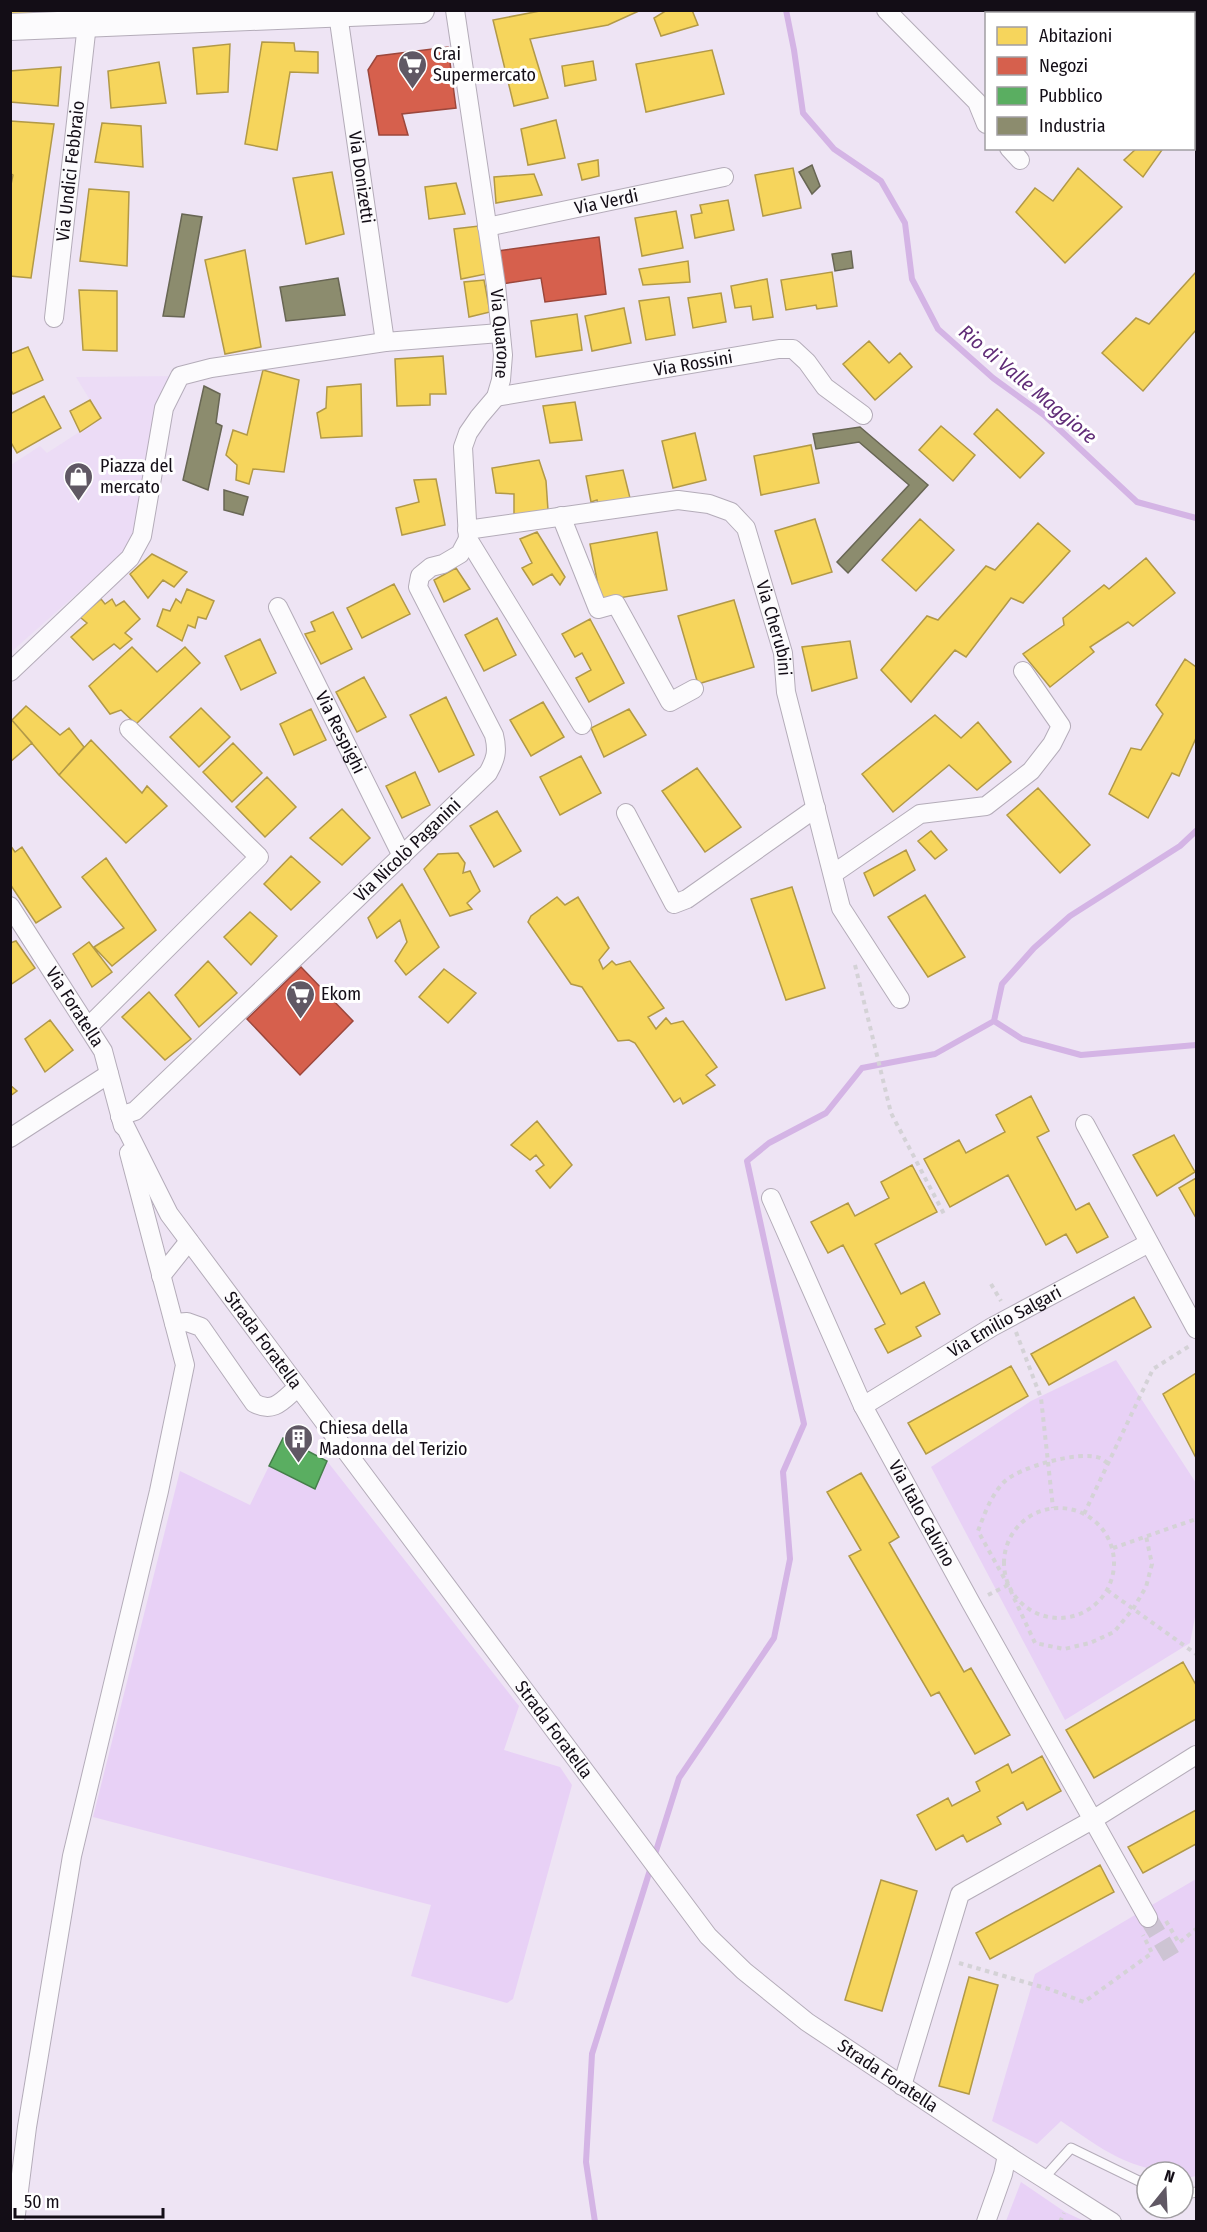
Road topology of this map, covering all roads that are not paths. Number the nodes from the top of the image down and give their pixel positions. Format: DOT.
graph roads {
  1 [pos="421,10"];
  2 [pos="455,10"];
  3 [pos="886,10"];
  4 [pos="338,14"];
  5 [pos="87,24"];
  6 [pos="10,27"];
  7 [pos="985,120"];
  8 [pos="724,177"];
  9 [pos="487,227"];
  10 [pos="54,318"];
  11 [pos="501,333"];
  12 [pos="385,342"];
  13 [pos="496,397"];
  14 [pos="863,415"];
  15 [pos="561,516"];
  16 [pos="467,535"];
  17 [pos="278,607"];
  18 [pos="1023,671"];
  19 [pos="10,672"];
  20 [pos="694,689"];
  21 [pos="582,725"];
  22 [pos="129,729"];
  23 [pos="816,807"];
  24 [pos="626,813"];
  25 [pos="402,856"];
  26 [pos="833,874"];
  27 [pos="10,906"];
  28 [pos="900,999"];
  29 [pos="88,1027"];
  30 [pos="109,1074"];
  31 [pos="120,1116"];
  32 [pos="1085,1124"];
  33 [pos="10,1138"];
  34 [pos="771,1198"];
  35 [pos="169,1214"];
  36 [pos="152,1241"];
  37 [pos="189,1241"];
  38 [pos="1149,1243"];
  39 [pos="161,1276"];
  40 [pos="174,1323"];
  41 [pos="1197,1329"];
  42 [pos="298,1387"];
  43 [pos="863,1406"];
  44 [pos="1197,1755"];
  45 [pos="1094,1819"];
  46 [pos="1148,1918"];
  47 [pos="902,2086"];
  48 [pos="1007,2155"];
  49 [pos="1044,2178"];
  50 [pos="1135,2179"];
  51 [pos="15,2222"];
  52 [pos="986,2222"];
  53 [pos="1112,2222"];
  1 -- 4 [label="street"];
  2 -- 9 [label="street, Via Quarone"];
  3 -- 7 [label="street"];
  4 -- 5 [label="street"];
  4 -- 12 [label="street, Via Donizetti"];
  5 -- 6 [label="street"];
  5 -- 10 [label="street, Via Undici Febbraio"];
  8 -- 9 [label="street, Via Verdi"];
  9 -- 11 [label="street, Via Quarone"];
  11 -- 12 [label="street"];
  11 -- 13 [label="street, Via Quarone"];
  12 -- 19 [label="street"];
  13 -- 14 [label="street, Via Rossini"];
  13 -- 16 [label="street, Via Quarone"];
  15 -- 16 [label="street, Via Cherubini"];
  15 -- 20 [label="street"];
  15 -- 23 [label="street, Via Cherubini"];
  16 -- 21 [label="street, Via Quarone"];
  16 -- 25 [label="street, Via Nicolò Paganini"];
  17 -- 25 [label="street, Via Respighi"];
  18 -- 26 [label="street"];
  22 -- 29 [label="street"];
  23 -- 24 [label="street"];
  23 -- 26 [label="street, Via Cherubini"];
  25 -- 31 [label="street, Via Nicolò Paganini"];
  26 -- 28 [label="street, Via Cherubini"];
  27 -- 29 [label="street, Via Foratella"];
  29 -- 30 [label="street, Via Foratella"];
  30 -- 31 [label="street, Via Foratella"];
  30 -- 33 [label="street"];
  31 -- 35 [label="street, Strada Foratella"];
  31 -- 36 [label="street"];
  32 -- 38 [label="street"];
  34 -- 43 [label="street, Via Italo Calvino"];
  35 -- 36 [label="street"];
  35 -- 37 [label="street, Strada Foratella"];
  36 -- 39 [label="street"];
  37 -- 39 [label="street"];
  37 -- 42 [label="street, Strada Foratella"];
  38 -- 41 [label="street"];
  38 -- 43 [label="street, Via Emilio Salgari"];
  39 -- 40 [label="street"];
  40 -- 42 [label="street"];
  40 -- 51 [label="street"];
  42 -- 47 [label="street, Strada Foratella"];
  43 -- 45 [label="street, Via Italo Calvino"];
  44 -- 45 [label="street"];
  45 -- 46 [label="street, Via Italo Calvino"];
  45 -- 47 [label="street"];
  47 -- 48 [label="street, Strada Foratella"];
  48 -- 49 [label="street, Strada Foratella"];
  48 -- 52 [label="street"];
  49 -- 50 [label="lane"];
  49 -- 53 [label="street, Strada Foratella"];
}
